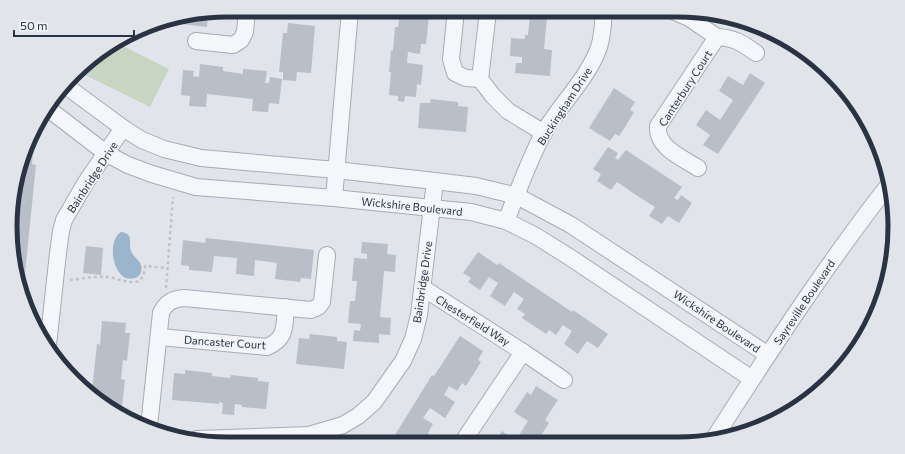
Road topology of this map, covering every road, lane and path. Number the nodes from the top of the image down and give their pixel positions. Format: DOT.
graph roads {
  1 [pos="246,17"];
  2 [pos="349,17"];
  3 [pos="455,17"];
  4 [pos="487,17"];
  5 [pos="604,17"];
  6 [pos="687,17"];
  7 [pos="717,37"];
  8 [pos="196,41"];
  9 [pos="756,53"];
  10 [pos="480,79"];
  11 [pos="69,89"];
  12 [pos="51,111"];
  13 [pos="123,128"];
  14 [pos="544,133"];
  15 [pos="106,154"];
  16 [pos="698,168"];
  17 [pos="336,170"];
  18 [pos="435,181"];
  19 [pos="885,190"];
  20 [pos="173,192"];
  21 [pos="517,196"];
  22 [pos="334,198"];
  23 [pos="431,208"];
  24 [pos="506,221"];
  25 [pos="326,255"];
  26 [pos="167,268"];
  27 [pos="55,281"];
  28 [pos="422,288"];
  29 [pos="164,306"];
  30 [pos="286,307"];
  31 [pos="46,334"];
  32 [pos="160,337"];
  33 [pos="523,352"];
  34 [pos="768,355"];
  35 [pos="752,379"];
  36 [pos="564,380"];
  37 [pos="149,422"];
  38 [pos="717,433"];
  39 [pos="319,437"];
  40 [pos="466,437"];
  1 -- 8 [label="street"];
  2 -- 17 [label="street"];
  3 -- 10 [label="street"];
  4 -- 10 [label="street"];
  5 -- 14 [label="street, Buckingham Drive"];
  6 -- 7 [label="street, Canterbury Court"];
  7 -- 9 [label="street, Canterbury Court"];
  7 -- 16 [label="street, Canterbury Court"];
  10 -- 14 [label="street"];
  11 -- 13 [label="street, Wickshire Boulevard"];
  12 -- 15 [label="street, Wickshire Boulevard"];
  13 -- 15 [label="street, Bainbridge Drive"];
  13 -- 17 [label="street, Wickshire Boulevard"];
  14 -- 21 [label="street, Buckingham Drive"];
  15 -- 22 [label="street, Wickshire Boulevard"];
  15 -- 27 [label="street, Bainbridge Drive"];
  17 -- 18 [label="street, Wickshire Boulevard"];
  17 -- 22 [label="street"];
  18 -- 21 [label="street, Wickshire Boulevard"];
  18 -- 23 [label="street, Bainbridge Drive"];
  19 -- 34 [label="street, Sayreville Boulevard"];
  20 -- 26 [label="path"];
  21 -- 24 [label="street, Buckingham Drive"];
  21 -- 34 [label="street, Wickshire Boulevard"];
  22 -- 23 [label="street, Wickshire Boulevard"];
  23 -- 24 [label="street, Wickshire Boulevard"];
  23 -- 28 [label="street, Bainbridge Drive"];
  24 -- 35 [label="street, Wickshire Boulevard"];
  25 -- 30 [label="street"];
  26 -- 27 [label="path"];
  26 -- 29 [label="path"];
  27 -- 31 [label="street, Bainbridge Drive"];
  28 -- 33 [label="street, Chesterfield Way"];
  28 -- 39 [label="street, Bainbridge Drive"];
  29 -- 30 [label="street"];
  29 -- 32 [label="street"];
  30 -- 32 [label="street, Dancaster Court"];
  32 -- 37 [label="street"];
  33 -- 36 [label="street, Chesterfield Way"];
  33 -- 40 [label="street, Chesterfield Way"];
  34 -- 35 [label="street, Sayreville Boulevard"];
  35 -- 38 [label="street, Sayreville Boulevard"];
}
